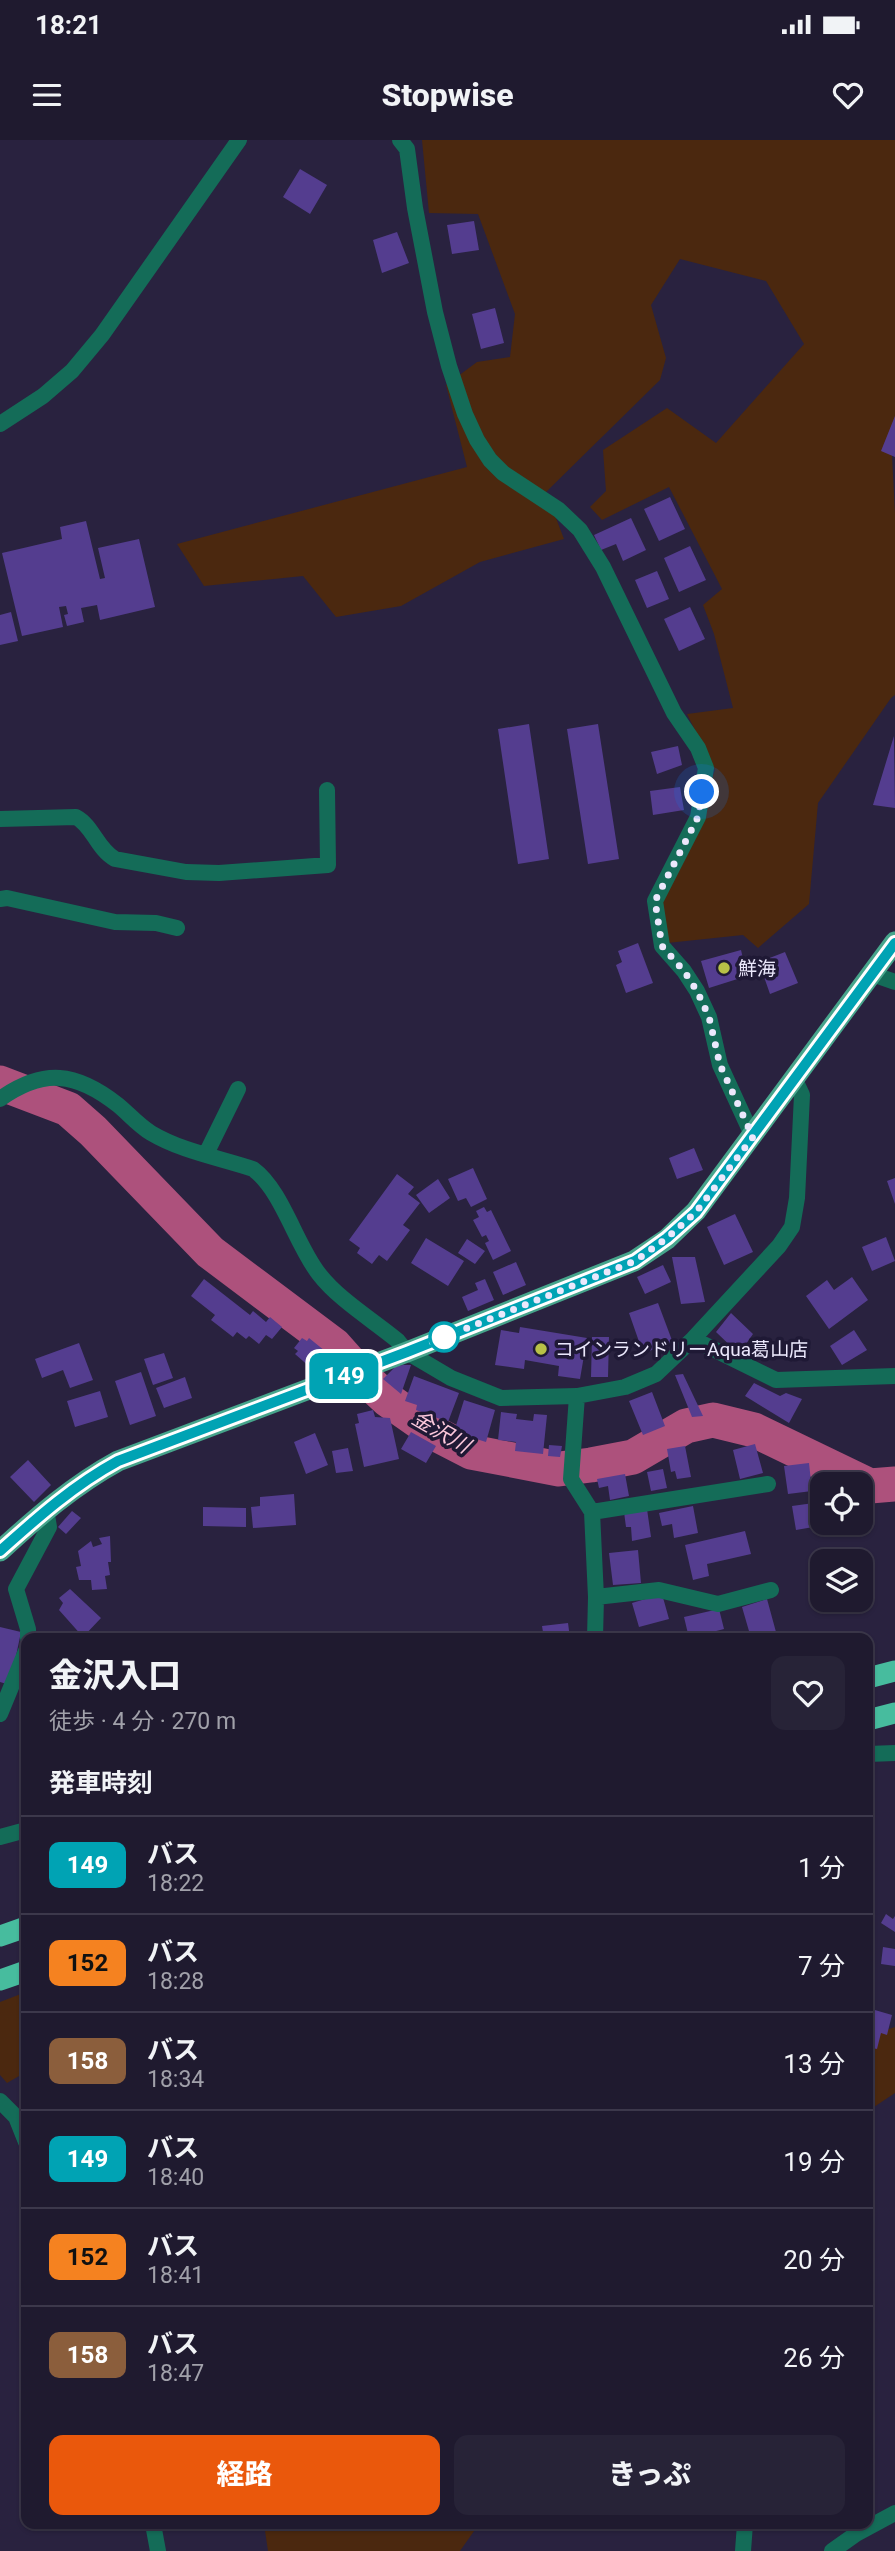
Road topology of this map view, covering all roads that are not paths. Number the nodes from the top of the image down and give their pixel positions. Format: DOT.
graph roads {
  1 [pos="239,140"];
  2 [pos="400,140"];
  3 [pos="0,424"];
  4 [pos="327,790"];
  5 [pos="0,819"];
  6 [pos="0,899"];
  7 [pos="177,928"];
  8 [pos="895,943"];
  9 [pos="872,974"];
  10 [pos="895,982"];
  11 [pos="795,1080"];
  12 [pos="238,1090"];
  13 [pos="0,1099"];
  14 [pos="753,1137"];
  15 [pos="206,1154"];
  16 [pos="693,1339"];
  17 [pos="407,1352"];
  18 [pos="895,1376"];
  19 [pos="577,1396"];
  20 [pos="768,1485"];
  21 [pos="46,1509"];
  22 [pos="592,1512"];
  23 [pos="0,1551"];
  24 [pos="771,1590"];
  25 [pos="596,1597"];
  26 [pos="28,1633"];
  27 [pos="595,1633"];
  28 [pos="21,1663"];
  29 [pos="895,1671"];
  30 [pos="873,1677"];
  31 [pos="895,1713"];
  32 [pos="0,1714"];
  33 [pos="873,1719"];
  34 [pos="873,1754"];
  35 [pos="895,1754"];
  36 [pos="21,1831"];
  37 [pos="0,1837"];
  38 [pos="21,1929"];
  39 [pos="0,1936"];
  40 [pos="21,1973"];
  41 [pos="0,1980"];
  42 [pos="0,2102"];
  43 [pos="21,2129"];
  44 [pos="895,2513"];
  45 [pos="873,2524"];
  46 [pos="154,2529"];
  47 [pos="745,2529"];
  48 [pos="864,2529"];
  49 [pos="158,2551"];
  50 [pos="743,2551"];
  51 [pos="832,2551"];
  1 -- 3 [label="street"];
  2 -- 14 [label="street"];
  4 -- 5 [label="street"];
  6 -- 7 [label="street"];
  8 -- 9 [label="main road"];
  9 -- 10 [label="street"];
  9 -- 11 [label="main road"];
  11 -- 14 [label="main road"];
  11 -- 16 [label="street"];
  12 -- 15 [label="street"];
  13 -- 15 [label="street"];
  14 -- 17 [label="main road"];
  15 -- 17 [label="street"];
  16 -- 18 [label="street"];
  16 -- 19 [label="street"];
  17 -- 19 [label="street"];
  17 -- 21 [label="main road"];
  19 -- 22 [label="street"];
  20 -- 22 [label="street"];
  21 -- 23 [label="main road"];
  21 -- 26 [label="street"];
  22 -- 25 [label="street"];
  24 -- 25 [label="street"];
  25 -- 27 [label="street"];
  28 -- 32 [label="street"];
  29 -- 30 [label="highway"];
  31 -- 33 [label="highway"];
  34 -- 35 [label="street"];
  36 -- 37 [label="street"];
  38 -- 39 [label="highway"];
  40 -- 41 [label="highway"];
  42 -- 43 [label="street"];
  44 -- 45 [label="street"];
  46 -- 49 [label="street"];
  47 -- 50 [label="street"];
  48 -- 51 [label="street"];
}
